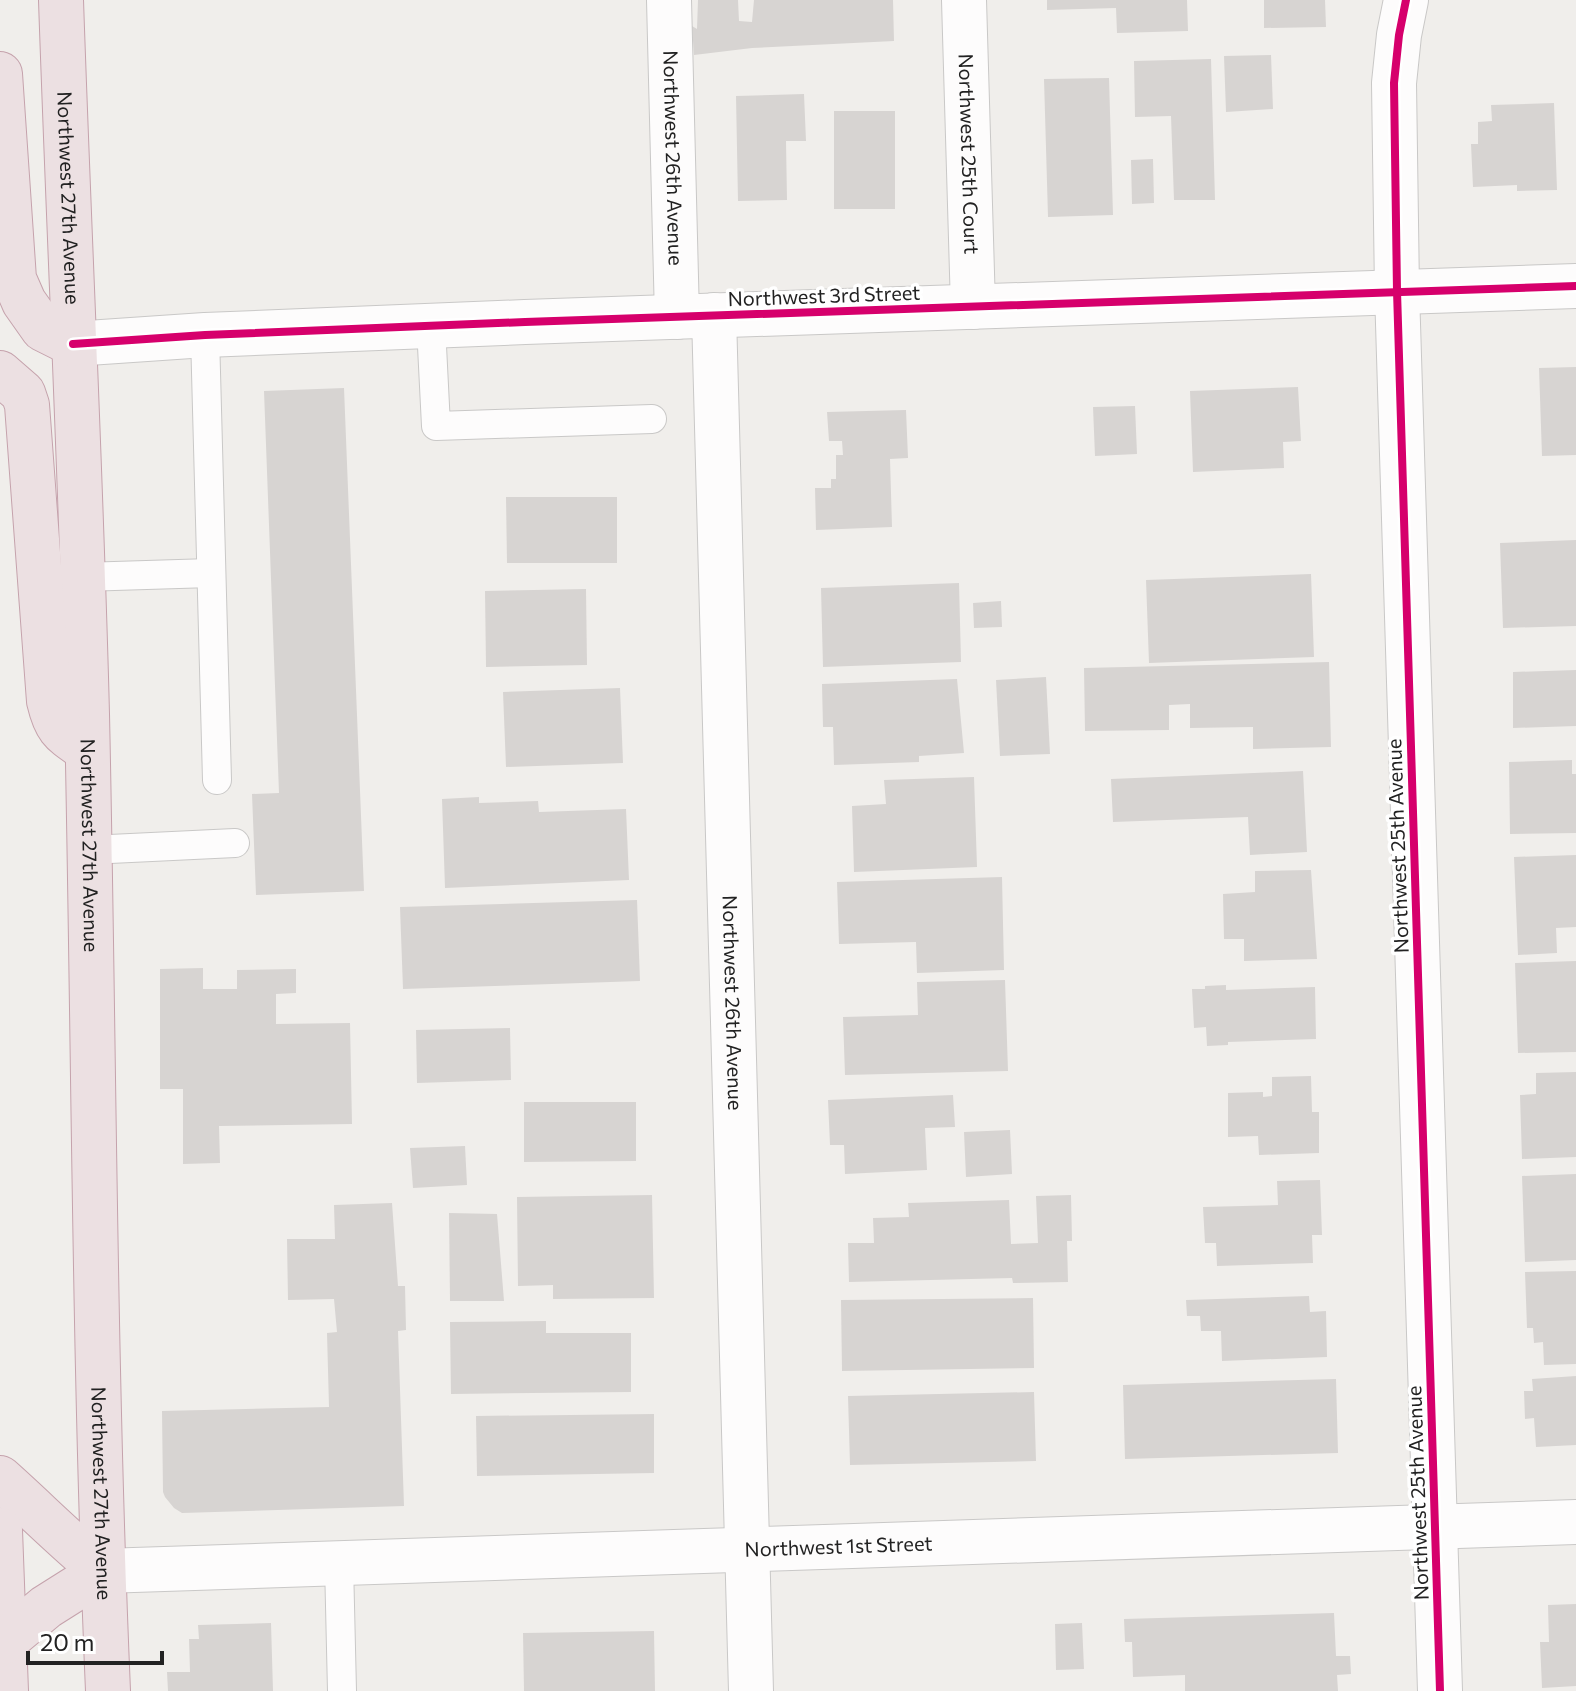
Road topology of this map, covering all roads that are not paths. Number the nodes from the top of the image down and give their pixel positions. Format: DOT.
graph roads {
  1 [pos="61,0"];
  2 [pos="669,0"];
  3 [pos="964,0"];
  4 [pos="1406,0"];
  5 [pos="0,74"];
  6 [pos="1576,286"];
  7 [pos="1397,291"];
  8 [pos="973,307"];
  9 [pos="695,316"];
  10 [pos="431,326"];
  11 [pos="205,335"];
  12 [pos="73,344"];
  13 [pos="0,373"];
  14 [pos="652,419"];
  15 [pos="211,573"];
  16 [pos="82,577"];
  17 [pos="87,750"];
  18 [pos="217,780"];
  19 [pos="235,843"];
  20 [pos="89,850"];
  21 [pos="0,1478"];
  22 [pos="1576,1522"];
  23 [pos="1435,1527"];
  24 [pos="0,1530"];
  25 [pos="746,1548"];
  26 [pos="339,1563"];
  27 [pos="103,1571"];
  28 [pos="4,1642"];
  29 [pos="6,1691"];
  30 [pos="108,1691"];
  31 [pos="342,1691"];
  32 [pos="751,1691"];
  33 [pos="1440,1691"];
  1 -- 12 [label="highway, Northwest 27th Avenue"];
  2 -- 9 [label="street, Northwest 26th Avenue"];
  3 -- 8 [label="street, Northwest 25th Court"];
  4 -- 7 [label="street, Northwest 25th Avenue"];
  5 -- 12 [label="highway"];
  6 -- 7 [label="street, Northwest 3rd Street"];
  7 -- 8 [label="street, Northwest 3rd Street"];
  7 -- 23 [label="street, Northwest 25th Avenue"];
  8 -- 9 [label="street, Northwest 3rd Street"];
  9 -- 10 [label="street, Northwest 3rd Street"];
  9 -- 25 [label="street, Northwest 26th Avenue"];
  10 -- 11 [label="street, Northwest 3rd Street"];
  10 -- 14 [label="lane"];
  11 -- 12 [label="street, Northwest 3rd Street"];
  11 -- 15 [label="lane"];
  12 -- 16 [label="highway, Northwest 27th Avenue"];
  13 -- 17 [label="highway"];
  15 -- 16 [label="lane"];
  15 -- 18 [label="lane"];
  16 -- 17 [label="highway, Northwest 27th Avenue"];
  17 -- 20 [label="highway, Northwest 27th Avenue"];
  19 -- 20 [label="lane"];
  20 -- 27 [label="highway, Northwest 27th Avenue"];
  21 -- 27 [label="highway"];
  22 -- 23 [label="street, Northwest 1st Street"];
  23 -- 25 [label="street, Northwest 1st Street"];
  23 -- 33 [label="street, Northwest 25th Avenue"];
  24 -- 28 [label="highway"];
  25 -- 26 [label="street, Northwest 1st Street"];
  25 -- 32 [label="street, Northwest 26th Avenue"];
  26 -- 27 [label="street, Northwest 1st Street"];
  26 -- 31 [label="lane"];
  27 -- 28 [label="highway"];
  27 -- 30 [label="highway, Northwest 27th Avenue"];
  28 -- 29 [label="highway"];
}
